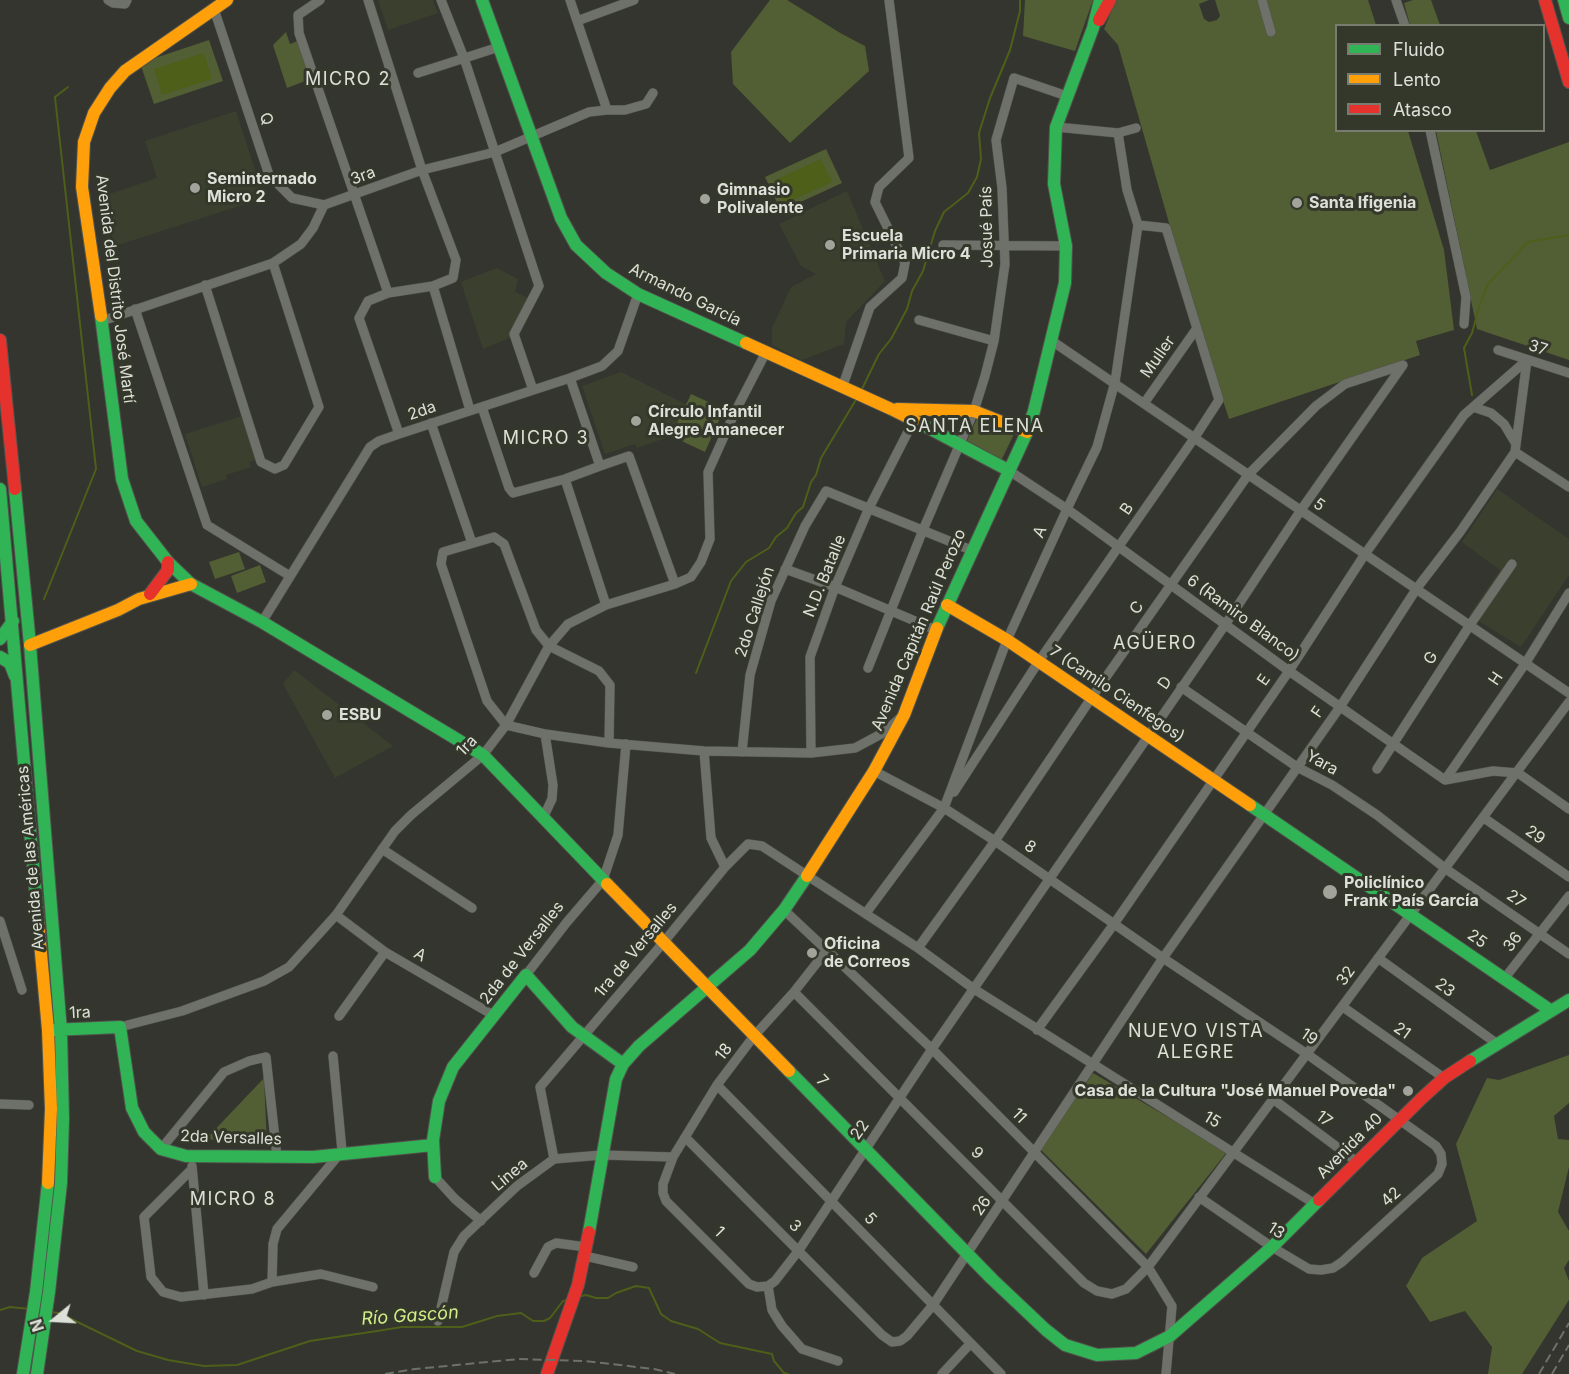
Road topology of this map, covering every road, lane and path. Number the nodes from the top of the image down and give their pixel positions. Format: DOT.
graph roads {
  1 [pos="108,0"];
  2 [pos="127,0"];
  3 [pos="227,0"];
  4 [pos="320,0"];
  5 [pos="368,0"];
  6 [pos="441,0"];
  7 [pos="482,0"];
  8 [pos="570,0"];
  9 [pos="634,0"];
  10 [pos="889,0"];
  11 [pos="1262,0"];
  12 [pos="1396,0"];
  13 [pos="1545,0"];
  14 [pos="1564,0"];
  15 [pos="1105,1"];
  16 [pos="214,9"];
  17 [pos="1569,18"];
  18 [pos="577,21"];
  19 [pos="1404,24"];
  20 [pos="1271,32"];
  21 [pos="499,47"];
  22 [pos="464,58"];
  23 [pos="418,73"];
  24 [pos="1569,82"];
  25 [pos="653,93"];
  26 [pos="1067,96"];
  27 [pos="607,110"];
  28 [pos="1056,127"];
  29 [pos="1136,128"];
  30 [pos="1430,132"];
  31 [pos="1118,133"];
  32 [pos="532,138"];
  33 [pos="495,152"];
  34 [pos="422,170"];
  35 [pos="353,195"];
  36 [pos="324,205"];
  37 [pos="1138,225"];
  38 [pos="943,244"];
  39 [pos="1066,246"];
  40 [pos="1005,247"];
  41 [pos="273,263"];
  42 [pos="205,285"];
  43 [pos="433,286"];
  44 [pos="388,292"];
  45 [pos="638,294"];
  46 [pos="135,309"];
  47 [pos="919,320"];
  48 [pos="102,321"];
  49 [pos="1464,324"];
  50 [pos="1197,328"];
  51 [pos="0,340"];
  52 [pos="994,341"];
  53 [pos="1052,341"];
  54 [pos="1498,350"];
  55 [pos="766,352"];
  56 [pos="1527,360"];
  57 [pos="1403,365"];
  58 [pos="1569,373"];
  59 [pos="570,378"];
  60 [pos="1115,382"];
  61 [pos="846,389"];
  62 [pos="533,390"];
  63 [pos="1145,402"];
  64 [pos="482,407"];
  65 [pos="1473,407"];
  66 [pos="891,409"];
  67 [pos="471,410"];
  68 [pos="975,411"];
  69 [pos="914,420"];
  70 [pos="431,423"];
  71 [pos="1027,432"];
  72 [pos="399,434"];
  73 [pos="1195,437"];
  74 [pos="960,444"];
  75 [pos="1516,448"];
  76 [pos="600,466"];
  77 [pos="1008,470"];
  78 [pos="1248,475"];
  79 [pos="565,479"];
  80 [pos="1569,487"];
  81 [pos="0,489"];
  82 [pos="869,508"];
  83 [pos="1067,509"];
  84 [pos="1300,510"];
  85 [pos="923,530"];
  86 [pos="472,543"];
  87 [pos="1118,547"];
  88 [pos="971,550"];
  89 [pos="1365,554"];
  90 [pos="168,562"];
  91 [pos="1512,564"];
  92 [pos="785,569"];
  93 [pos="290,576"];
  94 [pos="191,584"];
  95 [pos="675,584"];
  96 [pos="1171,586"];
  97 [pos="835,587"];
  98 [pos="1417,588"];
  99 [pos="1569,592"];
  100 [pos="150,594"];
  101 [pos="606,605"];
  102 [pos="947,605"];
  103 [pos="890,610"];
  104 [pos="13,621"];
  105 [pos="262,622"];
  106 [pos="1225,625"];
  107 [pos="1470,625"];
  108 [pos="936,630"];
  109 [pos="0,639"];
  110 [pos="1007,640"];
  111 [pos="30,645"];
  112 [pos="549,646"];
  113 [pos="15,648"];
  114 [pos="0,651"];
  115 [pos="0,657"];
  116 [pos="1039,661"];
  117 [pos="1525,664"];
  118 [pos="868,668"];
  119 [pos="1288,671"];
  120 [pos="18,682"];
  121 [pos="1181,687"];
  122 [pos="1569,693"];
  123 [pos="1092,697"];
  124 [pos="1569,702"];
  125 [pos="1340,707"];
  126 [pos="904,715"];
  127 [pos="506,724"];
  128 [pos="1246,731"];
  129 [pos="545,734"];
  130 [pos="1148,735"];
  131 [pos="609,743"];
  132 [pos="1394,743"];
  133 [pos="626,744"];
  134 [pos="704,751"];
  135 [pos="742,752"];
  136 [pos="811,753"];
  137 [pos="483,754"];
  138 [pos="1297,767"];
  139 [pos="1377,769"];
  140 [pos="874,771"];
  141 [pos="1518,773"];
  142 [pos="1212,780"];
  143 [pos="1445,780"];
  144 [pos="1568,806"];
  145 [pos="944,808"];
  146 [pos="1266,814"];
  147 [pos="543,818"];
  148 [pos="1484,818"];
  149 [pos="995,841"];
  150 [pos="382,849"];
  151 [pos="724,867"];
  152 [pos="1446,869"];
  153 [pos="807,876"];
  154 [pos="1569,877"];
  155 [pos="1050,879"];
  156 [pos="603,880"];
  157 [pos="1569,896"];
  158 [pos="472,908"];
  159 [pos="784,909"];
  160 [pos="866,913"];
  161 [pos="1411,914"];
  162 [pos="336,915"];
  163 [pos="0,921"];
  164 [pos="1114,924"];
  165 [pos="1540,933"];
  166 [pos="663,943"];
  167 [pos="918,948"];
  168 [pos="827,950"];
  169 [pos="386,952"];
  170 [pos="1569,954"];
  171 [pos="1163,958"];
  172 [pos="1378,958"];
  173 [pos="526,975"];
  174 [pos="1504,979"];
  175 [pos="707,988"];
  176 [pos="974,989"];
  177 [pos="22,990"];
  178 [pos="794,992"];
  179 [pos="1569,1000"];
  180 [pos="1343,1007"];
  181 [pos="1550,1010"];
  182 [pos="493,1015"];
  183 [pos="339,1016"];
  184 [pos="120,1027"];
  185 [pos="55,1030"];
  186 [pos="1037,1030"];
  187 [pos="584,1035"];
  188 [pos="754,1036"];
  189 [pos="1496,1043"];
  190 [pos="932,1050"];
  191 [pos="1307,1054"];
  192 [pos="333,1056"];
  193 [pos="623,1064"];
  194 [pos="1092,1065"];
  195 [pos="1444,1078"];
  196 [pos="717,1085"];
  197 [pos="901,1098"];
  198 [pos="1273,1099"];
  199 [pos="0,1104"];
  200 [pos="28,1105"];
  201 [pos="1399,1121"];
  202 [pos="686,1138"];
  203 [pos="433,1145"];
  204 [pos="1436,1146"];
  205 [pos="866,1148"];
  206 [pos="161,1149"];
  207 [pos="1033,1152"];
  208 [pos="1234,1152"];
  209 [pos="339,1154"];
  210 [pos="602,1155"];
  211 [pos="277,1157"];
  212 [pos="673,1157"];
  213 [pos="554,1159"];
  214 [pos="1357,1162"];
  215 [pos="193,1163"];
  216 [pos="435,1177"];
  217 [pos="663,1184"];
  218 [pos="1199,1197"];
  219 [pos="831,1200"];
  220 [pos="1004,1201"];
  221 [pos="1315,1204"];
  222 [pos="481,1221"];
  223 [pos="1272,1247"];
  224 [pos="798,1250"];
  225 [pos="586,1252"];
  226 [pos="968,1254"];
  227 [pos="1341,1262"];
  228 [pos="633,1267"];
  229 [pos="1148,1267"];
  230 [pos="534,1274"];
  231 [pos="272,1282"];
  232 [pos="768,1286"];
  233 [pos="373,1287"];
  234 [pos="204,1296"];
  235 [pos="933,1305"];
  236 [pos="438,1321"];
  237 [pos="882,1335"];
  238 [pos="1170,1336"];
  239 [pos="35,1339"];
  240 [pos="970,1344"];
  241 [pos="838,1361"];
  242 [pos="24,1370"];
  243 [pos="37,1371"];
  244 [pos="547,1374"];
  245 [pos="942,1374"];
  246 [pos="1001,1374"];
  247 [pos="1166,1374"];
  1 -- 2 [label="street"];
  3 -- 16 [label="main road, Avenida del Distrito José Martí"];
  4 -- 35 [label="street"];
  5 -- 34 [label="street"];
  6 -- 22 [label="street"];
  7 -- 21 [label="main road, Armando García"];
  8 -- 18 [label="street"];
  9 -- 18 [label="street"];
  10 -- 61 [label="street"];
  11 -- 20 [label="street"];
  12 -- 19 [label="street"];
  13 -- 24 [label="main road"];
  14 -- 17 [label="main road"];
  15 -- 26 [label="main road, Avenida Capitán Raúl Perozo"];
  16 -- 36 [label="street, Q"];
  16 -- 48 [label="main road, Avenida del Distrito José Martí"];
  18 -- 27 [label="street"];
  21 -- 22 [label="street"];
  21 -- 32 [label="main road, Armando García"];
  22 -- 23 [label="street"];
  22 -- 33 [label="street"];
  25 -- 27 [label="street, 3ra"];
  26 -- 28 [label="main road, Avenida Capitán Raúl Perozo"];
  26 -- 40 [label="street, Josué País"];
  27 -- 32 [label="street, 3ra"];
  28 -- 31 [label="street"];
  28 -- 39 [label="main road, Avenida Capitán Raúl Perozo"];
  29 -- 31 [label="street"];
  30 -- 49 [label="street"];
  31 -- 37 [label="street, A"];
  32 -- 33 [label="street, 3ra"];
  32 -- 45 [label="main road, Armando García"];
  33 -- 34 [label="street, 3ra"];
  33 -- 62 [label="street"];
  34 -- 35 [label="street, 3ra"];
  34 -- 43 [label="street"];
  35 -- 36 [label="street, 3ra"];
  35 -- 44 [label="street"];
  36 -- 41 [label="street"];
  37 -- 50 [label="street, B"];
  37 -- 60 [label="street, A"];
  38 -- 40 [label="street"];
  39 -- 40 [label="street"];
  39 -- 53 [label="main road, Avenida Capitán Raúl Perozo"];
  40 -- 52 [label="street, Josué País"];
  41 -- 42 [label="street"];
  41 -- 42 [label="street"];
  42 -- 46 [label="street"];
  43 -- 44 [label="street"];
  43 -- 67 [label="street"];
  44 -- 72 [label="street"];
  45 -- 55 [label="main road, Armando García"];
  45 -- 59 [label="street, 2da"];
  46 -- 48 [label="street"];
  46 -- 93 [label="street"];
  47 -- 52 [label="street"];
  48 -- 90 [label="main road, Avenida del Distrito José Martí"];
  50 -- 63 [label="street, Muller"];
  50 -- 73 [label="street, B"];
  51 -- 111 [label="main road, Avenida de las Américas"];
  52 -- 68 [label="street, Josué País"];
  53 -- 60 [label="street, 5"];
  53 -- 71 [label="main road, Avenida Capitán Raúl Perozo"];
  54 -- 56 [label="street, 37"];
  55 -- 61 [label="main road, Armando García"];
  55 -- 95 [label="street, 1ra"];
  56 -- 58 [label="street, 37"];
  56 -- 65 [label="street, E"];
  56 -- 75 [label="street, F"];
  57 -- 78 [label="street, C"];
  57 -- 84 [label="street, D"];
  59 -- 62 [label="street, 2da"];
  59 -- 76 [label="street"];
  60 -- 63 [label="street, 5"];
  60 -- 83 [label="street, A"];
  61 -- 66 [label="main road, Armando García"];
  62 -- 64 [label="street, 2da"];
  63 -- 73 [label="street, 5"];
  64 -- 67 [label="street, 2da"];
  64 -- 79 [label="street"];
  65 -- 75 [label="street"];
  65 -- 89 [label="street, E"];
  66 -- 68 [label="main road"];
  66 -- 69 [label="main road, Armando García"];
  67 -- 70 [label="street, 2da"];
  68 -- 71 [label="main road"];
  68 -- 74 [label="street, Josué País"];
  69 -- 74 [label="main road, 6 (Ramiro Blanco)"];
  69 -- 82 [label="street, N.D. Batalle"];
  70 -- 72 [label="street, 2da"];
  70 -- 86 [label="street"];
  71 -- 77 [label="main road, Avenida Capitán Raúl Perozo"];
  72 -- 93 [label="street, 2da"];
  73 -- 78 [label="street, 5"];
  73 -- 87 [label="street, B"];
  74 -- 77 [label="main road, 6 (Ramiro Blanco)"];
  74 -- 85 [label="street"];
  75 -- 80 [label="street"];
  75 -- 98 [label="street, F"];
  76 -- 79 [label="street"];
  76 -- 95 [label="street"];
  77 -- 83 [label="street, 6 (Ramiro Blanco)"];
  77 -- 88 [label="main road, Avenida Capitán Raúl Perozo"];
  78 -- 84 [label="street, 5"];
  78 -- 96 [label="street, C"];
  79 -- 101 [label="street"];
  81 -- 104 [label="main road, Avenida de las Américas"];
  82 -- 85 [label="street"];
  82 -- 92 [label="street, 2do Callejón"];
  82 -- 97 [label="street, N.D. Batalle"];
  83 -- 87 [label="street, 6 (Ramiro Blanco)"];
  83 -- 110 [label="street, A"];
  84 -- 89 [label="street, 5"];
  84 -- 106 [label="street, D"];
  85 -- 88 [label="street"];
  85 -- 103 [label="street"];
  86 -- 112 [label="street"];
  86 -- 127 [label="street"];
  87 -- 96 [label="street, 6 (Ramiro Blanco)"];
  87 -- 116 [label="street, B"];
  88 -- 102 [label="main road, Avenida Capitán Raúl Perozo"];
  89 -- 98 [label="street, 5"];
  89 -- 119 [label="street, E"];
  90 -- 94 [label="main road, Avenida del Distrito José Martí"];
  90 -- 100 [label="main road"];
  91 -- 107 [label="street, G"];
  92 -- 97 [label="street"];
  92 -- 135 [label="street, 2do Callejón"];
  93 -- 105 [label="street, 2da"];
  94 -- 100 [label="main road"];
  94 -- 105 [label="main road, Avenida del Distrito José Martí"];
  95 -- 101 [label="street, 1ra"];
  96 -- 106 [label="street, 6 (Ramiro Blanco)"];
  96 -- 123 [label="street, C"];
  97 -- 103 [label="street"];
  97 -- 136 [label="street, N.D. Batalle"];
  98 -- 107 [label="street, 5"];
  98 -- 125 [label="street, F"];
  99 -- 117 [label="street, H"];
  100 -- 111 [label="main road"];
  101 -- 112 [label="street, 1ra"];
  102 -- 108 [label="main road, Avenida Capitán Raúl Perozo"];
  102 -- 110 [label="main road, 7 (Camilo Cienfegos)"];
  103 -- 108 [label="street"];
  103 -- 118 [label="street"];
  104 -- 109 [label="main road"];
  104 -- 113 [label="main road, Avenida de las Américas"];
  105 -- 137 [label="main road, 7"];
  106 -- 119 [label="street, 6 (Ramiro Blanco)"];
  106 -- 121 [label="street, D"];
  107 -- 117 [label="street, 5"];
  107 -- 132 [label="street, G"];
  108 -- 126 [label="main road, Avenida Capitán Raúl Perozo"];
  110 -- 116 [label="main road, 7 (Camilo Cienfegos)"];
  110 -- 145 [label="street, A"];
  111 -- 113 [label="main road"];
  111 -- 185 [label="main road, Avenida de las Américas"];
  112 -- 127 [label="street, 1ra"];
  112 -- 131 [label="street"];
  113 -- 114 [label="main road"];
  113 -- 120 [label="main road, Avenida de las Américas"];
  115 -- 120 [label="main road"];
  116 -- 123 [label="main road, 7 (Camilo Cienfegos)"];
  116 -- 145 [label="street, B"];
  117 -- 122 [label="street, 5"];
  117 -- 143 [label="street, H"];
  119 -- 125 [label="street, 6 (Ramiro Blanco)"];
  119 -- 128 [label="street, E"];
  120 -- 185 [label="main road, Avenida de las Américas"];
  121 -- 128 [label="street, Yara"];
  121 -- 130 [label="street, D"];
  123 -- 130 [label="main road, 7 (Camilo Cienfegos)"];
  123 -- 149 [label="street, C"];
  124 -- 141 [label="street, 32"];
  125 -- 132 [label="street, 6 (Ramiro Blanco)"];
  125 -- 138 [label="street, F"];
  126 -- 136 [label="street"];
  126 -- 140 [label="main road, Avenida Capitán Raúl Perozo"];
  127 -- 129 [label="street"];
  127 -- 137 [label="street, 1ra"];
  128 -- 138 [label="street, Yara"];
  128 -- 142 [label="street, E"];
  129 -- 131 [label="street"];
  129 -- 147 [label="street"];
  130 -- 142 [label="main road, 7 (Camilo Cienfegos)"];
  130 -- 155 [label="street, D"];
  131 -- 133 [label="street"];
  132 -- 139 [label="street, G"];
  132 -- 143 [label="street, 6 (Ramiro Blanco)"];
  133 -- 134 [label="street"];
  133 -- 156 [label="street, 2da de Versalles"];
  134 -- 135 [label="street"];
  134 -- 151 [label="street"];
  135 -- 136 [label="street"];
  137 -- 147 [label="main road, 7"];
  137 -- 150 [label="street, 1ra"];
  138 -- 146 [label="street, F"];
  138 -- 152 [label="street, Yara"];
  140 -- 145 [label="street, 8"];
  140 -- 153 [label="main road, Avenida Capitán Raúl Perozo"];
  141 -- 143 [label="street"];
  141 -- 144 [label="street"];
  141 -- 148 [label="street, 32"];
  142 -- 146 [label="main road, 7 (Camilo Cienfegos)"];
  142 -- 164 [label="street, E"];
  145 -- 149 [label="street, 8"];
  145 -- 160 [label="street, A"];
  146 -- 161 [label="main road, 25"];
  146 -- 171 [label="street, F"];
  147 -- 156 [label="main road, 7"];
  148 -- 152 [label="street, 32"];
  148 -- 154 [label="street, 29"];
  149 -- 155 [label="street, 8"];
  149 -- 167 [label="street, C"];
  150 -- 158 [label="street"];
  150 -- 162 [label="street, 1ra"];
  151 -- 153 [label="street"];
  151 -- 166 [label="street, 1ra de Versalles"];
  152 -- 161 [label="street, 32"];
  152 -- 165 [label="street, 27"];
  153 -- 159 [label="main road, Avenida Capitán Raúl Perozo"];
  153 -- 160 [label="street"];
  155 -- 164 [label="street, 8"];
  155 -- 176 [label="street, D"];
  156 -- 166 [label="main road, 7"];
  156 -- 173 [label="street, 2da de Versalles"];
  157 -- 165 [label="street, 36"];
  159 -- 168 [label="street, 11"];
  159 -- 175 [label="main road, Avenida Capitán Raúl Perozo"];
  160 -- 167 [label="street"];
  161 -- 172 [label="street, 32"];
  161 -- 174 [label="main road, 25"];
  162 -- 169 [label="street, A"];
  162 -- 184 [label="street, 1ra"];
  163 -- 177 [label="street"];
  164 -- 171 [label="street, 8"];
  164 -- 186 [label="street, E"];
  165 -- 170 [label="street, 27"];
  165 -- 174 [label="street, 36"];
  166 -- 175 [label="main road, 7"];
  166 -- 187 [label="street, 1ra de Versalles"];
  167 -- 176 [label="street"];
  168 -- 178 [label="street, 18"];
  168 -- 190 [label="street, 11"];
  169 -- 182 [label="street, A"];
  169 -- 183 [label="street"];
  171 -- 191 [label="street, 19"];
  171 -- 194 [label="street, F"];
  172 -- 180 [label="street, 32"];
  172 -- 189 [label="street, 23"];
  173 -- 182 [label="main road, 2da de Versalles"];
  173 -- 187 [label="main road"];
  174 -- 181 [label="main road, 25"];
  175 -- 188 [label="main road, 7"];
  175 -- 193 [label="main road, Avenida Capitán Raúl Perozo"];
  176 -- 186 [label="street"];
  176 -- 190 [label="street, 22"];
  178 -- 188 [label="street, 18"];
  178 -- 197 [label="street, 9"];
  179 -- 181 [label="main road, Avenida 40"];
  180 -- 191 [label="street, 32"];
  180 -- 195 [label="street, 21"];
  181 -- 189 [label="main road, Avenida 40"];
  182 -- 203 [label="main road, 2da de Versalles"];
  184 -- 185 [label="main road, 1ra"];
  184 -- 206 [label="main road, 2da Versalles"];
  185 -- 239 [label="main road, Avenida de las Américas"];
  186 -- 194 [label="street"];
  187 -- 193 [label="main road"];
  187 -- 213 [label="street, 1ra de Versalles"];
  188 -- 196 [label="street, 18"];
  188 -- 205 [label="main road, 7"];
  189 -- 195 [label="main road, Avenida 40"];
  190 -- 197 [label="street, 22"];
  190 -- 207 [label="street, 11"];
  191 -- 198 [label="street, 32"];
  191 -- 201 [label="street, 19"];
  192 -- 209 [label="street"];
  193 -- 210 [label="main road, Avenida Capitán Raúl Perozo"];
  194 -- 207 [label="street, 26"];
  194 -- 208 [label="street, 15"];
  195 -- 201 [label="main road, Avenida 40"];
  196 -- 202 [label="street, 18"];
  196 -- 219 [label="street, 5"];
  197 -- 205 [label="street, 22"];
  197 -- 220 [label="street, 9"];
  198 -- 208 [label="street, 32"];
  198 -- 214 [label="street, 17"];
  199 -- 200 [label="street"];
  201 -- 204 [label="street, 19"];
  201 -- 214 [label="main road, Avenida 40"];
  202 -- 212 [label="street, 18"];
  202 -- 224 [label="street, 3"];
  203 -- 209 [label="main road, 2da Versalles"];
  203 -- 216 [label="main road, 2da de Versalles"];
  204 -- 227 [label="street, 42"];
  205 -- 219 [label="street, 22"];
  205 -- 226 [label="main road, 7"];
  206 -- 211 [label="street"];
  206 -- 215 [label="main road, 2da Versalles"];
  207 -- 220 [label="street, 26"];
  207 -- 229 [label="street, 11"];
  208 -- 218 [label="street, 32"];
  208 -- 221 [label="street, 15"];
  209 -- 211 [label="main road, 2da Versalles"];
  209 -- 231 [label="street"];
  210 -- 212 [label="street, Linea"];
  210 -- 213 [label="street, Linea"];
  210 -- 225 [label="main road, Avenida Capitán Raúl Perozo"];
  211 -- 215 [label="main road, 2da Versalles"];
  212 -- 217 [label="street, 18"];
  213 -- 222 [label="street, Linea"];
  214 -- 221 [label="main road, Avenida 40"];
  215 -- 234 [label="street"];
  215 -- 234 [label="street"];
  216 -- 222 [label="street"];
  217 -- 232 [label="street, 1"];
  218 -- 223 [label="street, 13"];
  218 -- 229 [label="street, 32"];
  219 -- 224 [label="street, 22"];
  219 -- 235 [label="street, 5"];
  220 -- 226 [label="street, 26"];
  220 -- 229 [label="street, 9"];
  221 -- 223 [label="main road, Avenida 40"];
  222 -- 236 [label="street, Linea"];
  223 -- 227 [label="street, 13"];
  223 -- 238 [label="main road, Avenida 40"];
  224 -- 232 [label="street, 22"];
  224 -- 237 [label="street, 3"];
  225 -- 228 [label="street"];
  225 -- 230 [label="street"];
  225 -- 244 [label="main road, Avenida Capitán Raúl Perozo"];
  226 -- 235 [label="street, 26"];
  226 -- 238 [label="main road, 7"];
  229 -- 238 [label="street, 11"];
  231 -- 233 [label="street"];
  231 -- 234 [label="street"];
  232 -- 241 [label="street"];
  235 -- 237 [label="street, 26"];
  235 -- 240 [label="street, 5"];
  238 -- 247 [label="street, 11"];
  239 -- 242 [label="main road, Avenida de las Américas"];
  239 -- 243 [label="main road, Avenida de las Américas"];
  240 -- 245 [label="street"];
  240 -- 246 [label="street, 5"];
  242 -- 243 [label="main road"];
}
